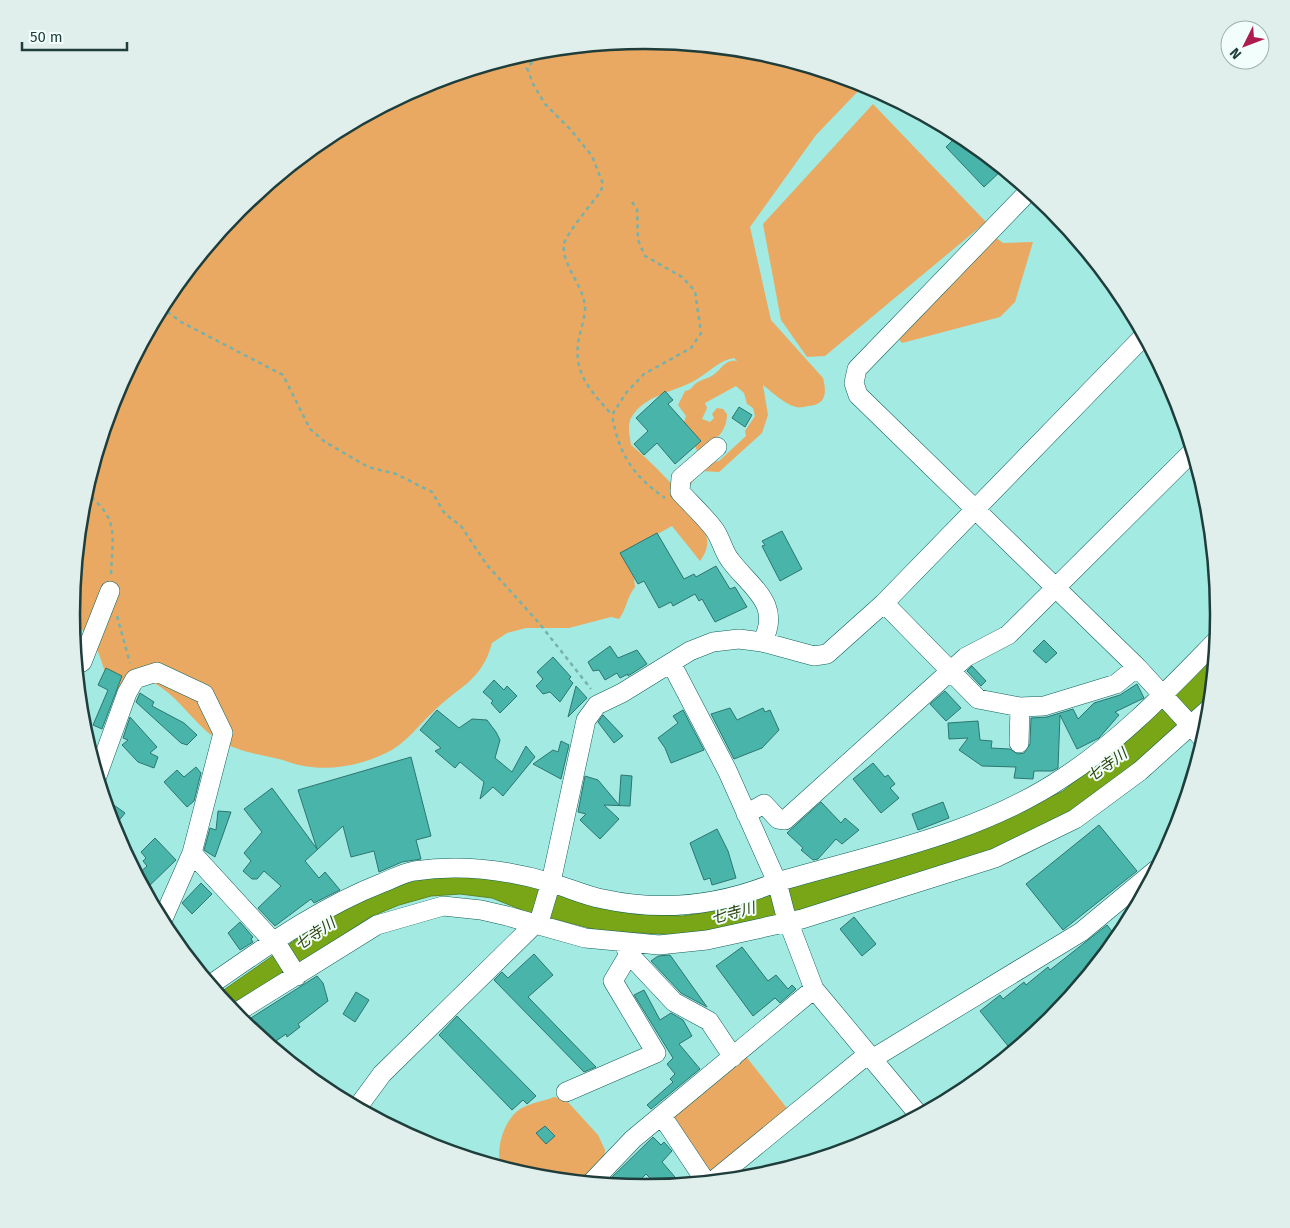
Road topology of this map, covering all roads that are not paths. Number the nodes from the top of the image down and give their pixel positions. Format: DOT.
graph roads {
  1 [pos="1025,196"];
  2 [pos="1140,340"];
  3 [pos="717,447"];
  4 [pos="1187,456"];
  5 [pos="974,510"];
  6 [pos="1056,589"];
  7 [pos="110,591"];
  8 [pos="884,603"];
  9 [pos="762,642"];
  10 [pos="1209,648"];
  11 [pos="82,662"];
  12 [pos="671,663"];
  13 [pos="1136,667"];
  14 [pos="950,670"];
  15 [pos="1163,695"];
  16 [pos="1020,707"];
  17 [pos="1200,717"];
  18 [pos="1191,725"];
  19 [pos="1197,732"];
  20 [pos="1019,743"];
  21 [pos="101,766"];
  22 [pos="746,814"];
  23 [pos="192,853"];
  24 [pos="1144,880"];
  25 [pos="549,886"];
  26 [pos="778,886"];
  27 [pos="165,913"];
  28 [pos="787,918"];
  29 [pos="537,922"];
  30 [pos="277,945"];
  31 [pos="626,948"];
  32 [pos="296,974"];
  33 [pos="216,982"];
  34 [pos="814,990"];
  35 [pos="241,1010"];
  36 [pos="870,1056"];
  37 [pos="733,1057"];
  38 [pos="566,1092"];
  39 [pos="361,1103"];
  40 [pos="915,1111"];
  41 [pos="662,1116"];
  42 [pos="721,1174"];
  43 [pos="702,1176"];
  44 [pos="597,1177"];
  1 -- 5 [label="street"];
  2 -- 5 [label="street"];
  3 -- 9 [label="street"];
  4 -- 6 [label="street"];
  5 -- 6 [label="street"];
  5 -- 8 [label="street"];
  6 -- 13 [label="street"];
  6 -- 14 [label="street"];
  7 -- 11 [label="street"];
  8 -- 9 [label="street"];
  8 -- 14 [label="street"];
  9 -- 12 [label="street"];
  10 -- 15 [label="street"];
  12 -- 22 [label="street"];
  12 -- 25 [label="street"];
  13 -- 15 [label="street"];
  13 -- 16 [label="street"];
  14 -- 16 [label="street"];
  14 -- 22 [label="street"];
  15 -- 18 [label="street"];
  15 -- 26 [label="street"];
  16 -- 20 [label="street"];
  17 -- 18 [label="street"];
  18 -- 19 [label="street"];
  18 -- 28 [label="street"];
  21 -- 23 [label="street"];
  22 -- 26 [label="street"];
  23 -- 27 [label="street"];
  23 -- 30 [label="street"];
  24 -- 36 [label="street"];
  25 -- 26 [label="street"];
  25 -- 29 [label="street"];
  25 -- 30 [label="street"];
  26 -- 28 [label="street"];
  28 -- 31 [label="street"];
  28 -- 34 [label="street"];
  29 -- 31 [label="street"];
  29 -- 32 [label="street"];
  29 -- 39 [label="street"];
  30 -- 32 [label="street"];
  30 -- 33 [label="street"];
  31 -- 37 [label="street"];
  31 -- 38 [label="street"];
  32 -- 35 [label="street"];
  34 -- 36 [label="street"];
  34 -- 37 [label="street"];
  36 -- 40 [label="street"];
  36 -- 42 [label="street"];
  37 -- 41 [label="street"];
  41 -- 43 [label="street"];
  41 -- 44 [label="street"];
}
